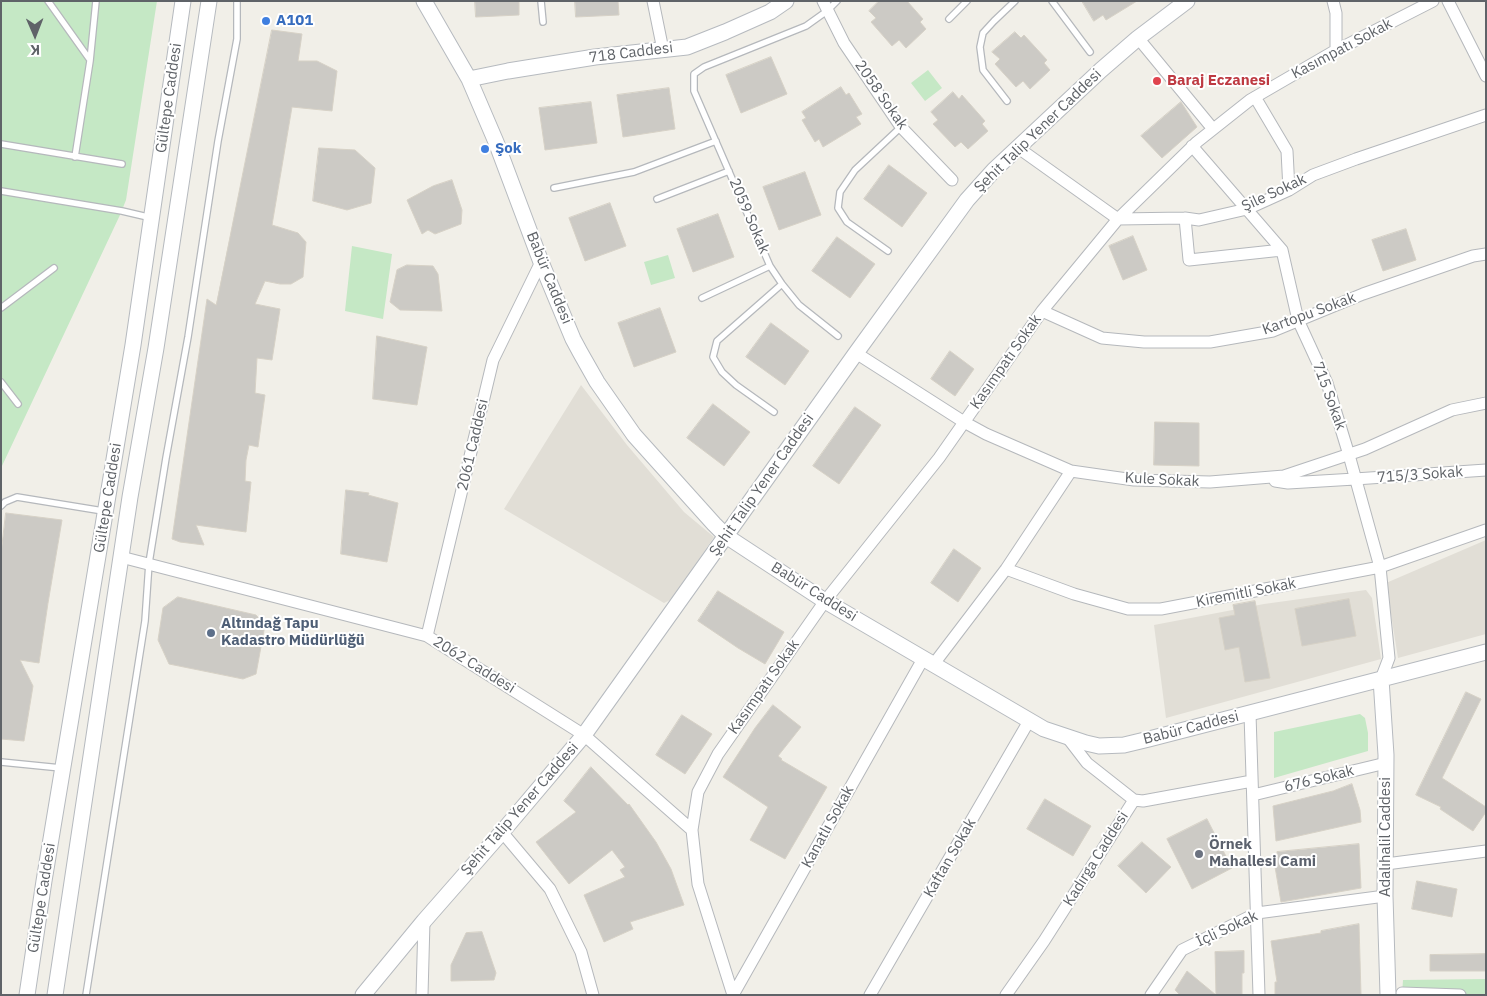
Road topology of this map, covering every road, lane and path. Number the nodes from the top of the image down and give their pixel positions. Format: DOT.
graph roads {
  1 [pos="48,1"];
  2 [pos="96,1"];
  3 [pos="183,1"];
  4 [pos="209,1"];
  5 [pos="237,1"];
  6 [pos="424,1"];
  7 [pos="541,1"];
  8 [pos="653,1"];
  9 [pos="786,1"];
  10 [pos="836,1"];
  11 [pos="968,1"];
  12 [pos="1015,1"];
  13 [pos="1052,1"];
  14 [pos="1188,1"];
  15 [pos="1333,1"];
  16 [pos="1433,1"];
  17 [pos="1448,1"];
  18 [pos="825,6"];
  19 [pos="949,19"];
  20 [pos="542,22"];
  21 [pos="1138,38"];
  22 [pos="663,50"];
  23 [pos="1336,50"];
  24 [pos="1090,52"];
  25 [pos="90,61"];
  26 [pos="1486,76"];
  27 [pos="468,79"];
  28 [pos="1255,97"];
  29 [pos="1007,101"];
  30 [pos="1486,115"];
  31 [pos="902,127"];
  32 [pos="1213,129"];
  33 [pos="716,141"];
  34 [pos="1,144"];
  35 [pos="1192,146"];
  36 [pos="1017,147"];
  37 [pos="75,157"];
  38 [pos="122,164"];
  39 [pos="729,171"];
  40 [pos="952,180"];
  41 [pos="554,188"];
  42 [pos="1289,190"];
  43 [pos="1,191"];
  44 [pos="657,199"];
  45 [pos="1248,209"];
  46 [pos="152,218"];
  47 [pos="1185,218"];
  48 [pos="1118,219"];
  49 [pos="1282,250"];
  50 [pos="888,251"];
  51 [pos="1486,254"];
  52 [pos="541,262"];
  53 [pos="770,266"];
  54 [pos="54,268"];
  55 [pos="782,284"];
  56 [pos="702,298"];
  57 [pos="1,308"];
  58 [pos="1042,311"];
  59 [pos="1298,320"];
  60 [pos="838,336"];
  61 [pos="856,353"];
  62 [pos="1,382"];
  63 [pos="1486,403"];
  64 [pos="18,404"];
  65 [pos="774,412"];
  66 [pos="964,422"];
  67 [pos="1349,455"];
  68 [pos="1486,470"];
  69 [pos="1071,471"];
  70 [pos="1255,478"];
  71 [pos="1355,479"];
  72 [pos="1,506"];
  73 [pos="106,511"];
  74 [pos="1486,530"];
  75 [pos="726,536"];
  76 [pos="121,557"];
  77 [pos="149,564"];
  78 [pos="1380,567"];
  79 [pos="1006,569"];
  80 [pos="825,601"];
  81 [pos="427,636"];
  82 [pos="1486,652"];
  83 [pos="928,662"];
  84 [pos="1381,679"];
  85 [pos="1250,714"];
  86 [pos="1029,721"];
  87 [pos="584,735"];
  88 [pos="1067,737"];
  89 [pos="1,762"];
  90 [pos="1386,763"];
  91 [pos="63,768"];
  92 [pos="1252,781"];
  93 [pos="1253,795"];
  94 [pos="1134,800"];
  95 [pos="692,830"];
  96 [pos="502,832"];
  97 [pos="1486,851"];
  98 [pos="1386,864"];
  99 [pos="1386,896"];
  100 [pos="1257,913"];
  101 [pos="424,921"];
  102 [pos="1395,994"];
  103 [pos="27,995"];
  104 [pos="55,995"];
  105 [pos="86,995"];
  106 [pos="363,995"];
  107 [pos="422,995"];
  108 [pos="593,995"];
  109 [pos="733,995"];
  110 [pos="870,995"];
  111 [pos="1006,995"];
  112 [pos="1151,995"];
  113 [pos="1259,995"];
  114 [pos="1460,995"];
  1 -- 25 [label="lane"];
  2 -- 25 [label="lane"];
  3 -- 46 [label="main road, Gültepe Caddesi"];
  4 -- 76 [label="main road, Gültepe Caddesi"];
  5 -- 77 [label="lane"];
  6 -- 27 [label="main road, Babür Caddesi"];
  7 -- 20 [label="lane"];
  8 -- 22 [label="street"];
  9 -- 22 [label="main road, 718 Caddesi"];
  10 -- 18 [label="lane"];
  11 -- 19 [label="lane"];
  12 -- 29 [label="lane"];
  13 -- 24 [label="lane"];
  14 -- 21 [label="main road, Şehit Talip Yener Caddesi"];
  15 -- 23 [label="street"];
  16 -- 23 [label="street, Kasımpatı Sokak"];
  17 -- 26 [label="street"];
  18 -- 31 [label="street, 2058 Sokak"];
  18 -- 33 [label="lane, 2059 Sokak"];
  21 -- 32 [label="street"];
  21 -- 36 [label="main road, Şehit Talip Yener Caddesi"];
  22 -- 27 [label="main road, 718 Caddesi"];
  23 -- 28 [label="street, Kasımpatı Sokak"];
  25 -- 37 [label="lane"];
  27 -- 52 [label="main road, Babür Caddesi"];
  28 -- 32 [label="street, Kasımpatı Sokak"];
  28 -- 42 [label="street"];
  30 -- 42 [label="street, Şile Sokak"];
  31 -- 40 [label="street, 2058 Sokak"];
  31 -- 50 [label="lane"];
  32 -- 35 [label="street, Kasımpatı Sokak"];
  33 -- 39 [label="lane, 2059 Sokak"];
  33 -- 41 [label="lane"];
  34 -- 37 [label="lane"];
  35 -- 45 [label="street, 715 Sokak"];
  35 -- 48 [label="street, Kasımpatı Sokak"];
  36 -- 48 [label="street"];
  36 -- 61 [label="main road, Şehit Talip Yener Caddesi"];
  37 -- 38 [label="lane"];
  39 -- 44 [label="lane"];
  39 -- 53 [label="lane, 2059 Sokak"];
  42 -- 45 [label="street, Şile Sokak"];
  43 -- 46 [label="lane"];
  45 -- 47 [label="street, Şile Sokak"];
  45 -- 49 [label="street, 715 Sokak"];
  46 -- 73 [label="main road, Gültepe Caddesi"];
  47 -- 48 [label="street, Şile Sokak"];
  47 -- 49 [label="street"];
  48 -- 58 [label="street, Kasımpatı Sokak"];
  49 -- 59 [label="street, 715 Sokak"];
  51 -- 59 [label="street, Kartopu Sokak"];
  52 -- 75 [label="main road, Babür Caddesi"];
  52 -- 81 [label="street, 2061 Caddesi"];
  53 -- 55 [label="lane, 2059 Sokak"];
  53 -- 56 [label="lane"];
  54 -- 57 [label="lane"];
  55 -- 60 [label="lane, 2059 Sokak"];
  55 -- 65 [label="lane"];
  58 -- 59 [label="street, Kartopu Sokak"];
  58 -- 66 [label="street, Kasımpatı Sokak"];
  59 -- 67 [label="street, 715 Sokak"];
  61 -- 66 [label="street, Kule Sokak"];
  61 -- 75 [label="main road, Şehit Talip Yener Caddesi"];
  62 -- 64 [label="lane"];
  63 -- 67 [label="street, Kule Sokak"];
  66 -- 69 [label="street, Kule Sokak"];
  66 -- 80 [label="street, Kasımpatı Sokak"];
  67 -- 70 [label="street, Kule Sokak"];
  67 -- 71 [label="street, 715 Sokak"];
  68 -- 71 [label="street, 715/3 Sokak"];
  69 -- 70 [label="street, Kule Sokak"];
  69 -- 79 [label="street, Kanatlı Sokak"];
  70 -- 71 [label="street, 715/3 Sokak"];
  71 -- 78 [label="street, 715 Sokak"];
  72 -- 73 [label="lane"];
  73 -- 91 [label="main road, Gültepe Caddesi"];
  74 -- 78 [label="street, Kiremitli Sokak"];
  75 -- 80 [label="main road, Babür Caddesi"];
  75 -- 87 [label="main road, Şehit Talip Yener Caddesi"];
  76 -- 77 [label="street, 2062 Caddesi"];
  76 -- 104 [label="main road, Gültepe Caddesi"];
  77 -- 81 [label="street, 2062 Caddesi"];
  77 -- 105 [label="lane"];
  78 -- 79 [label="street, Kiremitli Sokak"];
  78 -- 84 [label="street, 715 Sokak"];
  79 -- 83 [label="street, Kanatlı Sokak"];
  80 -- 83 [label="main road, Babür Caddesi"];
  80 -- 95 [label="street, Kasımpatı Sokak"];
  81 -- 87 [label="street, 2062 Caddesi"];
  82 -- 84 [label="main road, Babür Caddesi"];
  83 -- 86 [label="main road, Babür Caddesi"];
  83 -- 109 [label="street, Kanatlı Sokak"];
  84 -- 85 [label="main road, Babür Caddesi"];
  84 -- 90 [label="main road, Adalıhalil Caddesi"];
  85 -- 88 [label="main road, Babür Caddesi"];
  85 -- 92 [label="street"];
  86 -- 88 [label="main road, Babür Caddesi"];
  86 -- 110 [label="street, Kaftan Sokak"];
  87 -- 95 [label="street, 2062 Caddesi"];
  87 -- 96 [label="main road, Şehit Talip Yener Caddesi"];
  88 -- 94 [label="street, Kadırga Caddesi"];
  89 -- 91 [label="lane"];
  90 -- 93 [label="street, 676 Sokak"];
  90 -- 98 [label="main road, Adalıhalil Caddesi"];
  91 -- 103 [label="main road, Gültepe Caddesi"];
  92 -- 93 [label="street"];
  92 -- 94 [label="street"];
  93 -- 100 [label="street"];
  94 -- 111 [label="street, Kadırga Caddesi"];
  95 -- 109 [label="street, Kasımpatı Sokak"];
  96 -- 101 [label="main road, Şehit Talip Yener Caddesi"];
  96 -- 108 [label="street"];
  97 -- 98 [label="street"];
  98 -- 99 [label="main road, Adalıhalil Caddesi"];
  99 -- 100 [label="street, İçli Sokak"];
  99 -- 102 [label="main road, Adalıhalil Caddesi"];
  100 -- 112 [label="street, İçli Sokak"];
  100 -- 113 [label="street"];
  101 -- 106 [label="main road, Şehit Talip Yener Caddesi"];
  101 -- 107 [label="street"];
  102 -- 114 [label="street"];
}
